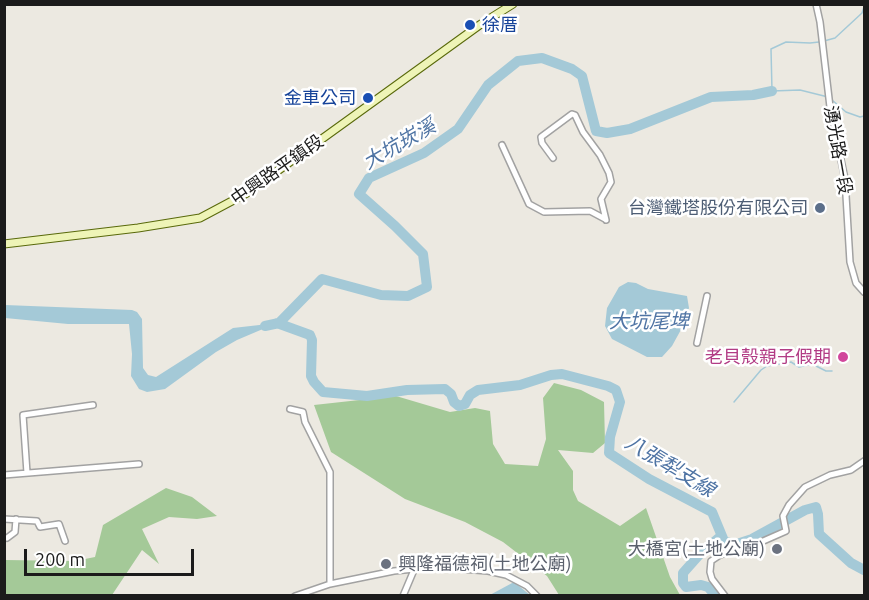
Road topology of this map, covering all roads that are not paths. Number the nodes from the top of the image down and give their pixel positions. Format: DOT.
graph roads {
  1 [pos="513,4"];
  2 [pos="816,4"];
  3 [pos="502,145"];
  4 [pos="553,158"];
  5 [pos="4,244"];
  6 [pos="864,292"];
  7 [pos="707,296"];
  8 [pos="697,343"];
  9 [pos="93,405"];
  10 [pos="290,409"];
  11 [pos="864,461"];
  12 [pos="139,464"];
  13 [pos="27,473"];
  14 [pos="4,475"];
  15 [pos="4,519"];
  16 [pos="16,519"];
  17 [pos="7,538"];
  18 [pos="65,541"];
  19 [pos="414,570"];
  20 [pos="330,585"];
  21 [pos="298,595"];
  22 [pos="404,596"];
  23 [pos="537,596"];
  24 [pos="725,596"];
  1 -- 5 [label="street, 中興路平鎮段"];
  2 -- 6 [label="street, 湧光路一段"];
  3 -- 4 [label="street"];
  7 -- 8 [label="street"];
  9 -- 13 [label="street"];
  10 -- 20 [label="street"];
  11 -- 24 [label="street"];
  12 -- 13 [label="street"];
  13 -- 14 [label="street"];
  15 -- 16 [label="street"];
  16 -- 17 [label="street"];
  16 -- 18 [label="street"];
  19 -- 20 [label="street"];
  19 -- 22 [label="street"];
  19 -- 23 [label="street"];
  20 -- 21 [label="street"];
}
